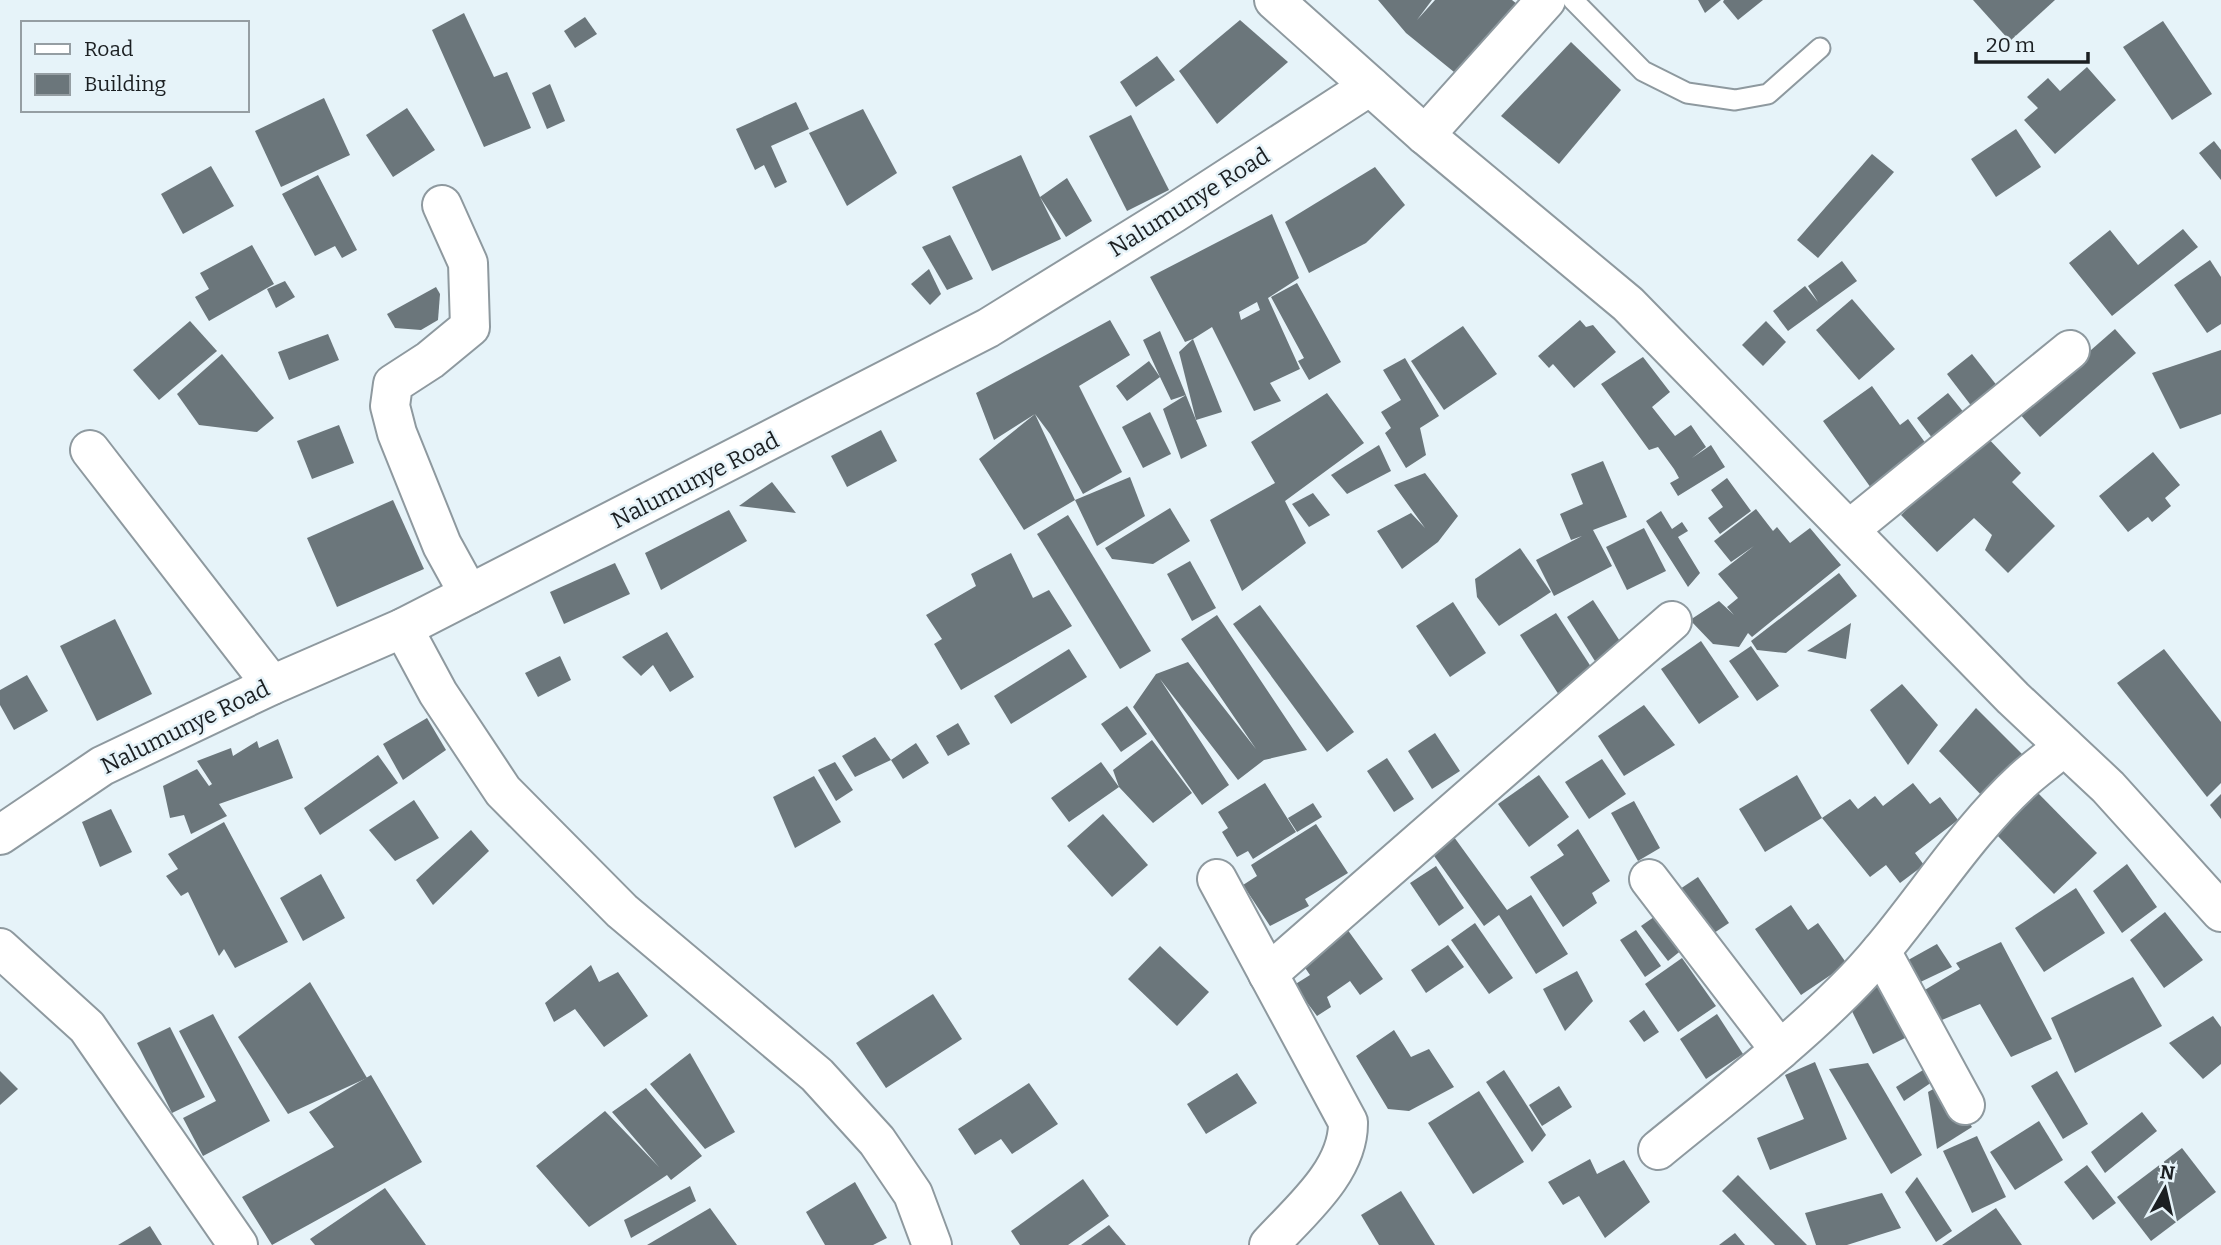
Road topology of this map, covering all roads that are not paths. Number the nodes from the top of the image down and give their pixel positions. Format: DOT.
graph roads {
  1 [pos="1274,0"];
  2 [pos="1546,0"];
  3 [pos="1573,0"];
  4 [pos="1820,48"];
  5 [pos="1370,86"];
  6 [pos="1425,135"];
  7 [pos="442,205"];
  8 [pos="2070,350"];
  9 [pos="90,450"];
  10 [pos="1850,529"];
  11 [pos="469,594"];
  12 [pos="1672,621"];
  13 [pos="402,628"];
  14 [pos="272,685"];
  15 [pos="2064,746"];
  16 [pos="0,835"];
  17 [pos="1217,879"];
  18 [pos="1648,879"];
  19 [pos="2221,912"];
  20 [pos="0,948"];
  21 [pos="1881,951"];
  22 [pos="1268,974"];
  23 [pos="1780,1050"];
  24 [pos="1965,1105"];
  25 [pos="1658,1150"];
  26 [pos="238,1245"];
  27 [pos="932,1245"];
  28 [pos="1269,1245"];
  1 -- 5 [label="street"];
  2 -- 6 [label="street"];
  3 -- 4 [label="lane"];
  5 -- 6 [label="street"];
  5 -- 11 [label="street, Nalumunye Road"];
  6 -- 10 [label="street"];
  7 -- 11 [label="street"];
  8 -- 10 [label="street"];
  9 -- 14 [label="street"];
  10 -- 15 [label="street"];
  11 -- 13 [label="street, Nalumunye Road"];
  12 -- 22 [label="street"];
  13 -- 14 [label="street, Nalumunye Road"];
  13 -- 27 [label="street"];
  14 -- 16 [label="street, Nalumunye Road"];
  15 -- 19 [label="street"];
  15 -- 21 [label="street"];
  17 -- 22 [label="street"];
  18 -- 23 [label="street"];
  20 -- 26 [label="street"];
  21 -- 23 [label="street"];
  21 -- 24 [label="street"];
  22 -- 28 [label="street"];
  23 -- 25 [label="street"];
}
